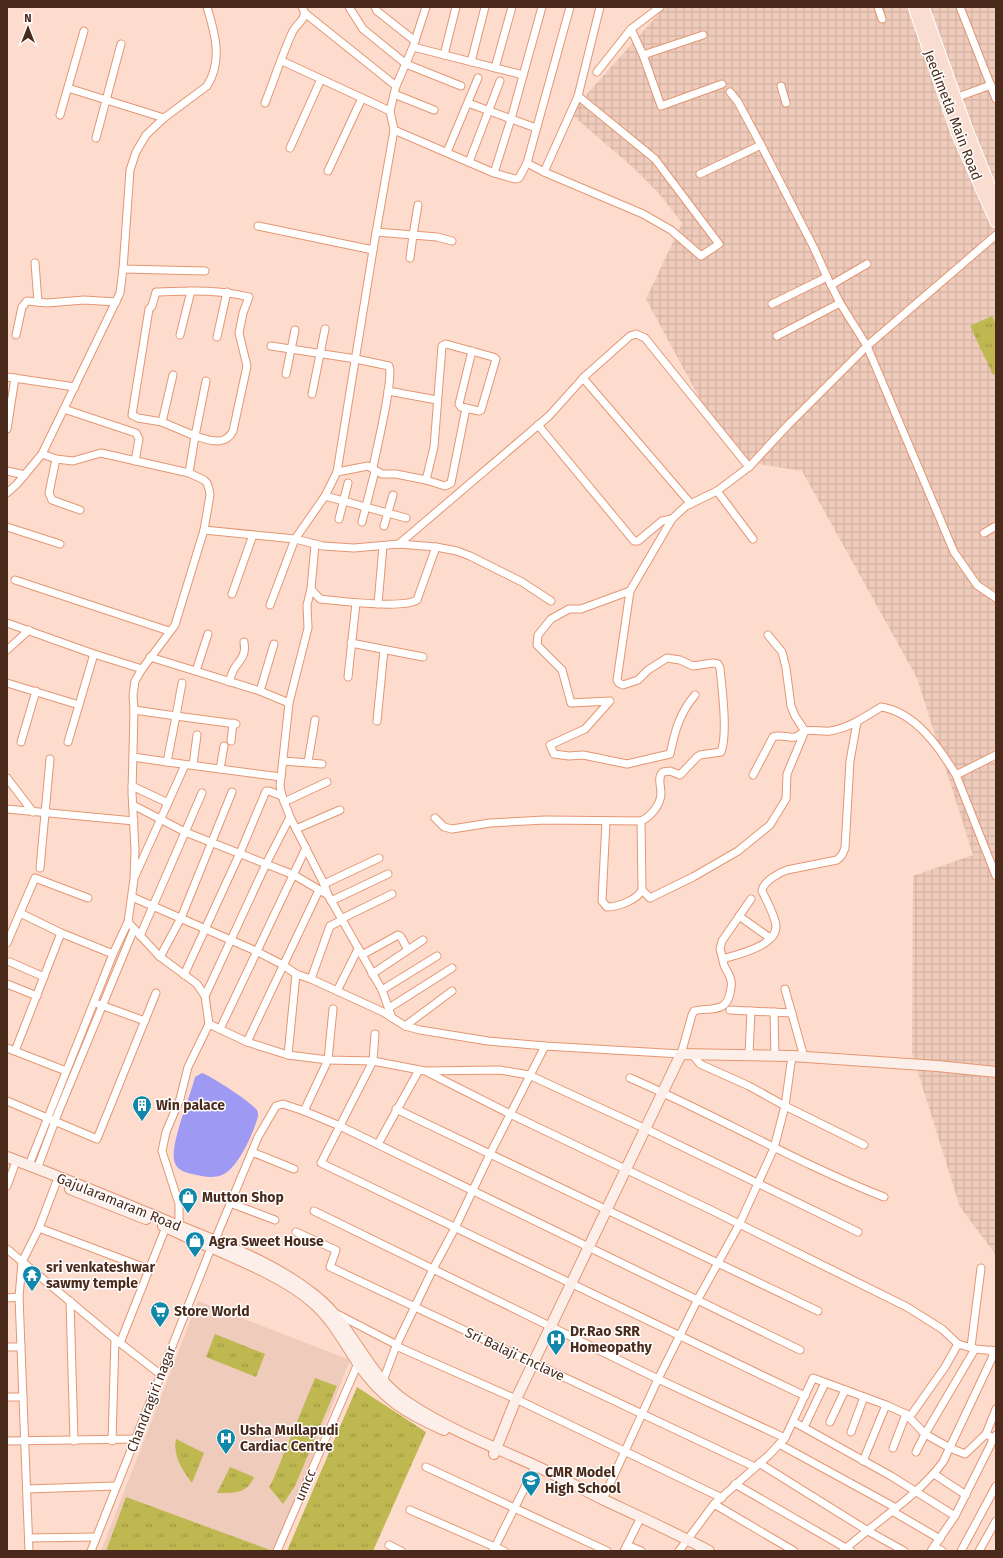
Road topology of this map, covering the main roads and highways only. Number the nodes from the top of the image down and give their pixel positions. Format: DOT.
graph roads {
  1 [pos="914,7"];
  2 [pos="923,7"];
  3 [pos="996,202"];
  4 [pos="996,222"];
  5 [pos="996,1072"];
  6 [pos="7,1157"];
  7 [pos="11,1166"];
  8 [pos="213,1244"];
  9 [pos="495,1451"];
  10 [pos="683,1545"];
  11 [pos="697,1551"];
  12 [pos="709,1551"];
  1 -- 4 [label="main road, Jeedimetla Main Road"];
  2 -- 3 [label="main road, Jeedimetla Main Road"];
  5 -- 9 [label="main road"];
  6 -- 8 [label="main road, Gajularamaram Road"];
  7 -- 8 [label="main road, Gajularamaram Road"];
  8 -- 9 [label="main road, Gajularamaram Road"];
  8 -- 9 [label="main road, Gajularamaram Road"];
  9 -- 10 [label="main road, Gajularamaram Road"];
  9 -- 10 [label="main road, Gajularamaram Road"];
  10 -- 11 [label="main road, Gajularamaram Road"];
  10 -- 12 [label="main road, Gajularamaram Road"];
}
